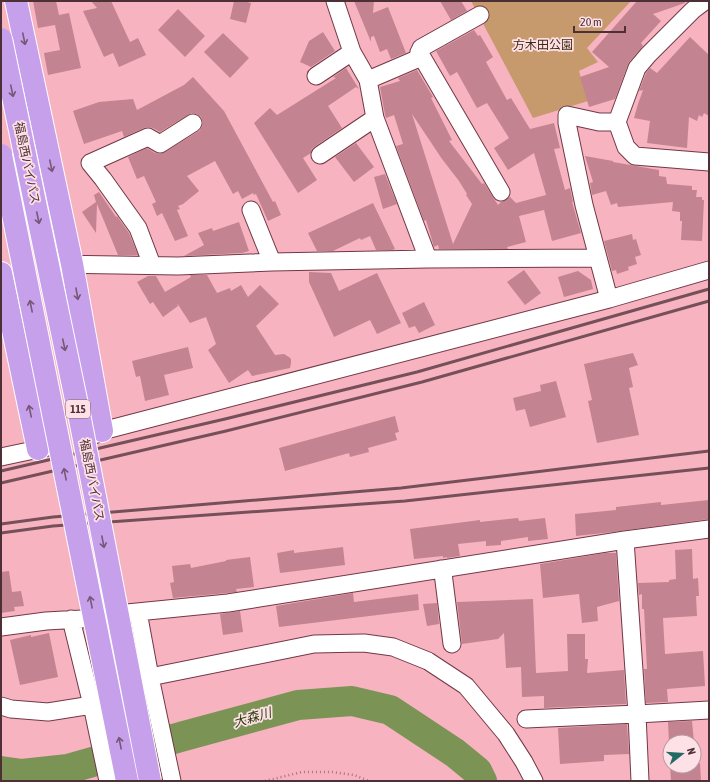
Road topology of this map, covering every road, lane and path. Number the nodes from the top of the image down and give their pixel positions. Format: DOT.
graph roads {
  1 [pos="16,1"];
  2 [pos="335,1"];
  3 [pos="696,4"];
  4 [pos="480,15"];
  5 [pos="1,39"];
  6 [pos="352,52"];
  7 [pos="420,52"];
  8 [pos="316,76"];
  9 [pos="368,80"];
  10 [pos="375,118"];
  11 [pos="617,122"];
  12 [pos="193,123"];
  13 [pos="1,155"];
  14 [pos="320,155"];
  15 [pos="709,162"];
  16 [pos="501,192"];
  17 [pos="251,210"];
  18 [pos="597,258"];
  19 [pos="428,259"];
  20 [pos="272,262"];
  21 [pos="63,264"];
  22 [pos="152,265"];
  23 [pos="4,269"];
  24 [pos="709,270"];
  25 [pos="609,299"];
  26 [pos="98,433"];
  27 [pos="43,448"];
  28 [pos="1,457"];
  29 [pos="709,529"];
  30 [pos="625,540"];
  31 [pos="441,569"];
  32 [pos="1,627"];
  33 [pos="452,644"];
  34 [pos="152,684"];
  35 [pos="92,705"];
  36 [pos="1,706"];
  37 [pos="709,710"];
  38 [pos="637,714"];
  39 [pos="526,719"];
  40 [pos="108,781"];
  41 [pos="127,781"];
  42 [pos="150,781"];
  43 [pos="172,781"];
  44 [pos="265,781"];
  45 [pos="369,781"];
  46 [pos="534,781"];
  47 [pos="640,781"];
  1 -- 21 [label="highway, one-way"];
  2 -- 6 [label="street"];
  3 -- 11 [label="street"];
  4 -- 7 [label="street"];
  5 -- 42 [label="highway, 福島西バイパス / 115, one-way, bridge"];
  6 -- 8 [label="street"];
  6 -- 9 [label="street"];
  7 -- 9 [label="street"];
  7 -- 16 [label="street"];
  9 -- 10 [label="street"];
  10 -- 14 [label="street"];
  10 -- 19 [label="street"];
  11 -- 15 [label="street"];
  11 -- 18 [label="street"];
  12 -- 22 [label="street"];
  41 -- 13 [label="highway, 福島西バイパス / 115, one-way, bridge"];
  17 -- 20 [label="street"];
  18 -- 19 [label="street"];
  18 -- 25 [label="street"];
  19 -- 20 [label="street"];
  20 -- 22 [label="street"];
  21 -- 22 [label="street"];
  21 -- 26 [label="highway, one-way"];
  27 -- 23 [label="highway, one-way"];
  24 -- 25 [label="street"];
  25 -- 26 [label="street"];
  27 -- 28 [label="street"];
  29 -- 30 [label="street"];
  30 -- 31 [label="street"];
  30 -- 38 [label="street"];
  31 -- 33 [label="street"];
  31 -- 34 [label="street"];
  32 -- 35 [label="street"];
  34 -- 43 [label="street"];
  34 -- 46 [label="street"];
  35 -- 36 [label="street"];
  35 -- 40 [label="street"];
  37 -- 38 [label="street"];
  38 -- 39 [label="street"];
  38 -- 47 [label="street"];
  44 -- 45 [label="path"];
}
